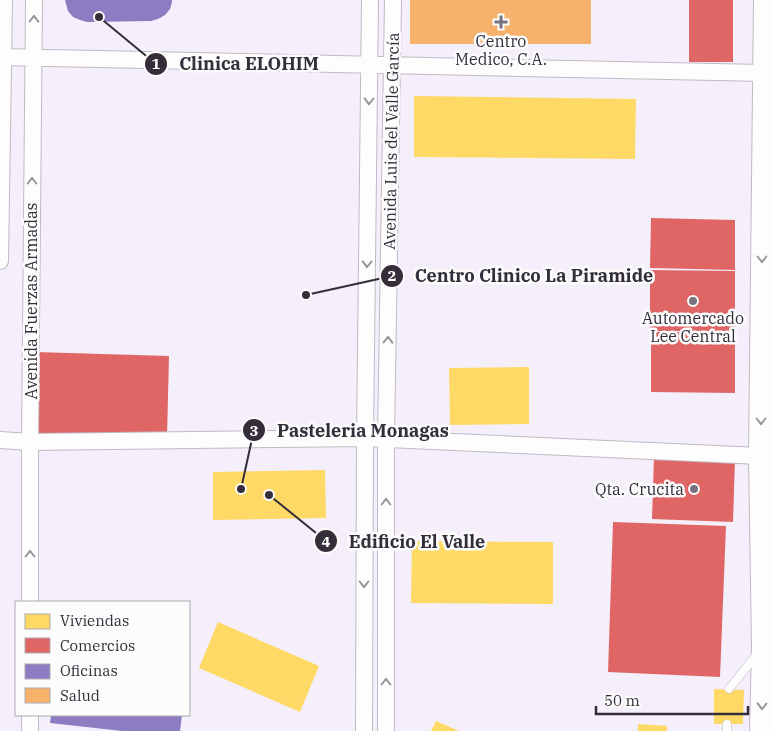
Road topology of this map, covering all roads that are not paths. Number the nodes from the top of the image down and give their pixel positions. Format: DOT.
graph roads {
  1 [pos="4,0"];
  2 [pos="34,0"];
  3 [pos="370,0"];
  4 [pos="393,0"];
  5 [pos="765,0"];
  6 [pos="2,58"];
  7 [pos="33,59"];
  8 [pos="370,65"];
  9 [pos="393,66"];
  10 [pos="764,73"];
  11 [pos="0,261"];
  12 [pos="365,438"];
  13 [pos="386,439"];
  14 [pos="0,440"];
  15 [pos="30,442"];
  16 [pos="760,456"];
  17 [pos="30,601"];
  18 [pos="763,647"];
  19 [pos="729,689"];
  20 [pos="30,716"];
  21 [pos="30,731"];
  22 [pos="364,731"];
  23 [pos="386,731"];
  24 [pos="761,731"];
  1 -- 6 [label="street, Avenida Fuerzas Armadas"];
  7 -- 2 [label="street, Avenida Fuerzas Armadas, one-way"];
  3 -- 8 [label="street, Avenida Luis del Valle García"];
  4 -- 9 [label="street, Avenida Luis del Valle García"];
  5 -- 10 [label="street"];
  6 -- 7 [label="street"];
  6 -- 11 [label="street, Avenida Fuerzas Armadas"];
  7 -- 8 [label="street"];
  15 -- 7 [label="street, Avenida Fuerzas Armadas, one-way"];
  8 -- 9 [label="street"];
  8 -- 12 [label="street, Avenida Luis del Valle García, one-way"];
  9 -- 10 [label="street"];
  13 -- 9 [label="street, Avenida Luis del Valle García, one-way"];
  10 -- 16 [label="street, one-way"];
  12 -- 13 [label="street"];
  12 -- 15 [label="street"];
  12 -- 22 [label="street, Avenida Luis del Valle García, one-way"];
  13 -- 16 [label="street"];
  23 -- 13 [label="street, Avenida Luis del Valle García, one-way"];
  14 -- 15 [label="street"];
  17 -- 15 [label="street, Avenida Fuerzas Armadas, one-way"];
  16 -- 18 [label="street"];
  18 -- 19 [label="lane"];
  18 -- 24 [label="street, one-way"];
  20 -- 21 [label="street"];
}
